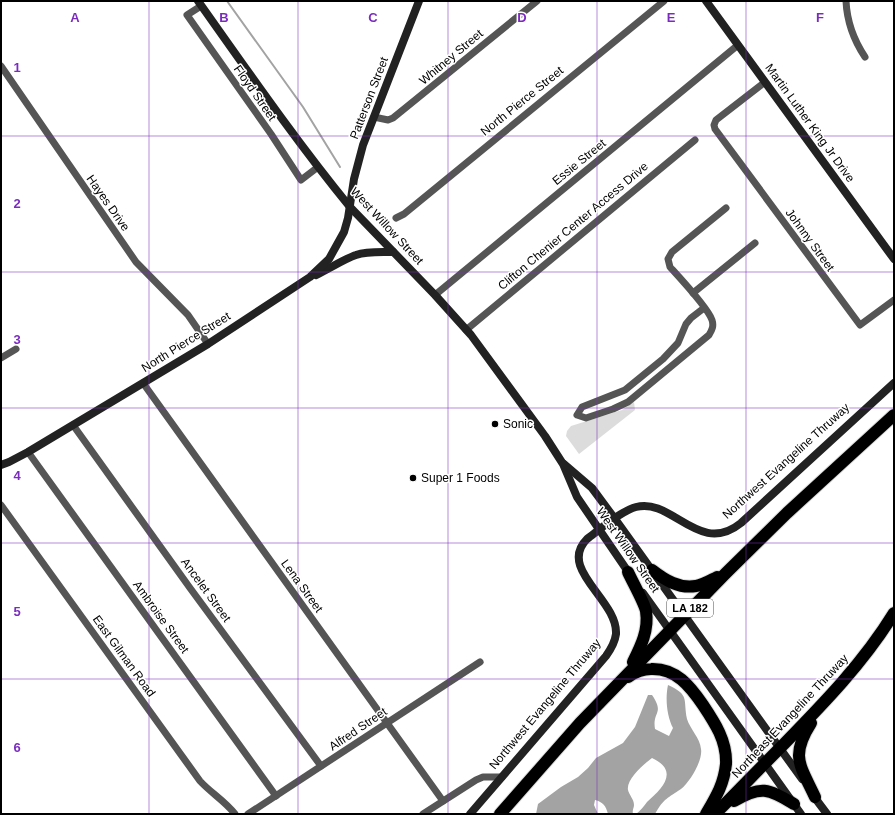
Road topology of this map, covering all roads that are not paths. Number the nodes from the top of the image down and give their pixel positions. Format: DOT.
graph roads {
  1 [pos="420,1"];
  2 [pos="537,1"];
  3 [pos="664,1"];
  4 [pos="706,1"];
  5 [pos="846,1"];
  6 [pos="199,4"];
  7 [pos="738,45"];
  8 [pos="865,57"];
  9 [pos="1,66"];
  10 [pos="765,82"];
  11 [pos="374,117"];
  12 [pos="695,140"];
  13 [pos="318,167"];
  14 [pos="350,207"];
  15 [pos="726,208"];
  16 [pos="396,218"];
  17 [pos="755,243"];
  18 [pos="393,252"];
  19 [pos="894,259"];
  20 [pos="310,277"];
  21 [pos="693,294"];
  22 [pos="435,295"];
  23 [pos="894,300"];
  24 [pos="704,308"];
  25 [pos="466,330"];
  26 [pos="208,344"];
  27 [pos="16,349"];
  28 [pos="1,358"];
  29 [pos="663,360"];
  30 [pos="670,367"];
  31 [pos="143,383"];
  32 [pos="894,383"];
  33 [pos="615,394"];
  34 [pos="620,406"];
  35 [pos="891,418"];
  36 [pos="73,425"];
  37 [pos="28,452"];
  38 [pos="563,464"];
  39 [pos="1,465"];
  40 [pos="1,505"];
  41 [pos="615,518"];
  42 [pos="599,530"];
  43 [pos="652,570"];
  44 [pos="628,572"];
  45 [pos="726,573"];
  46 [pos="894,613"];
  47 [pos="684,614"];
  48 [pos="669,630"];
  49 [pos="480,662"];
  50 [pos="628,672"];
  51 [pos="610,691"];
  52 [pos="823,704"];
  53 [pos="387,723"];
  54 [pos="780,748"];
  55 [pos="765,764"];
  56 [pos="321,766"];
  57 [pos="502,777"];
  58 [pos="276,796"];
  59 [pos="815,797"];
  60 [pos="443,801"];
  61 [pos="798,809"];
  62 [pos="717,812"];
  63 [pos="235,814"];
  64 [pos="248,814"];
  65 [pos="423,814"];
  66 [pos="470,814"];
  67 [pos="500,814"];
  68 [pos="706,814"];
  69 [pos="826,814"];
  1 -- 11 [label="street, Patterson Street"];
  2 -- 11 [label="street, Whitney Street"];
  3 -- 16 [label="street, North Pierce Street"];
  4 -- 7 [label="street, Martin Luther King Jr Drive"];
  5 -- 8 [label="street"];
  6 -- 13 [label="street, West Willow Street"];
  6 -- 13 [label="street, Floyd Street"];
  7 -- 10 [label="street, Martin Luther King Jr Drive"];
  7 -- 22 [label="street, Essie Street"];
  9 -- 26 [label="street, Hayes Drive"];
  10 -- 19 [label="street, Martin Luther King Jr Drive"];
  10 -- 23 [label="street, Johnny Street"];
  11 -- 14 [label="street, Patterson Street"];
  12 -- 25 [label="street, Clifton Chenier Center Access Drive"];
  13 -- 14 [label="street, West Willow Street"];
  14 -- 18 [label="street, West Willow Street"];
  14 -- 20 [label="street, North Pierce Street"];
  15 -- 21 [label="street"];
  17 -- 21 [label="street"];
  18 -- 20 [label="street"];
  18 -- 22 [label="street, West Willow Street"];
  20 -- 26 [label="street, North Pierce Street"];
  21 -- 24 [label="street"];
  22 -- 25 [label="street, West Willow Street"];
  24 -- 29 [label="street"];
  24 -- 30 [label="street"];
  25 -- 38 [label="street, West Willow Street"];
  26 -- 31 [label="street, North Pierce Street"];
  27 -- 28 [label="street"];
  29 -- 30 [label="street"];
  29 -- 33 [label="street"];
  30 -- 34 [label="street"];
  31 -- 36 [label="street, North Pierce Street"];
  31 -- 53 [label="street, Lena Street"];
  32 -- 41 [label="street, Northwest Evangeline Thruway"];
  33 -- 34 [label="street"];
  33 -- 34 [label="street"];
  35 -- 45 [label="highway, LA 182"];
  36 -- 37 [label="street, North Pierce Street"];
  36 -- 56 [label="street, Ancelet Street"];
  37 -- 39 [label="street, North Pierce Street"];
  37 -- 58 [label="street, Ambroise Street"];
  38 -- 41 [label="street, West Willow Street"];
  38 -- 42 [label="street, West Willow Street"];
  40 -- 63 [label="street, East Gilman Road"];
  41 -- 42 [label="street, Northwest Evangeline Thruway"];
  41 -- 43 [label="street, West Willow Street"];
  42 -- 44 [label="street, West Willow Street"];
  42 -- 57 [label="street, Northwest Evangeline Thruway"];
  43 -- 45 [label="highway"];
  43 -- 47 [label="street, West Willow Street"];
  44 -- 48 [label="street, West Willow Street"];
  44 -- 50 [label="highway"];
  45 -- 47 [label="highway, LA 182"];
  46 -- 52 [label="highway, Northeast Evangeline Thruway"];
  47 -- 48 [label="highway, LA 182"];
  47 -- 54 [label="street, West Willow Street"];
  48 -- 50 [label="highway, LA 182"];
  48 -- 55 [label="street, West Willow Street"];
  49 -- 53 [label="street, Alfred Street"];
  50 -- 51 [label="highway, LA 182"];
  51 -- 67 [label="highway, LA 182"];
  51 -- 68 [label="highway"];
  52 -- 54 [label="highway, Northeast Evangeline Thruway"];
  52 -- 59 [label="highway"];
  53 -- 56 [label="street, Alfred Street"];
  53 -- 60 [label="street, Lena Street"];
  54 -- 55 [label="highway, Northeast Evangeline Thruway"];
  54 -- 59 [label="street, West Willow Street"];
  55 -- 61 [label="street, West Willow Street"];
  55 -- 62 [label="highway, Northeast Evangeline Thruway"];
  56 -- 58 [label="street, Alfred Street"];
  57 -- 60 [label="street"];
  57 -- 66 [label="street, Northwest Evangeline Thruway"];
  58 -- 64 [label="street, Alfred Street"];
  59 -- 69 [label="street, West Willow Street"];
  60 -- 65 [label="street"];
  61 -- 62 [label="highway"];
}
